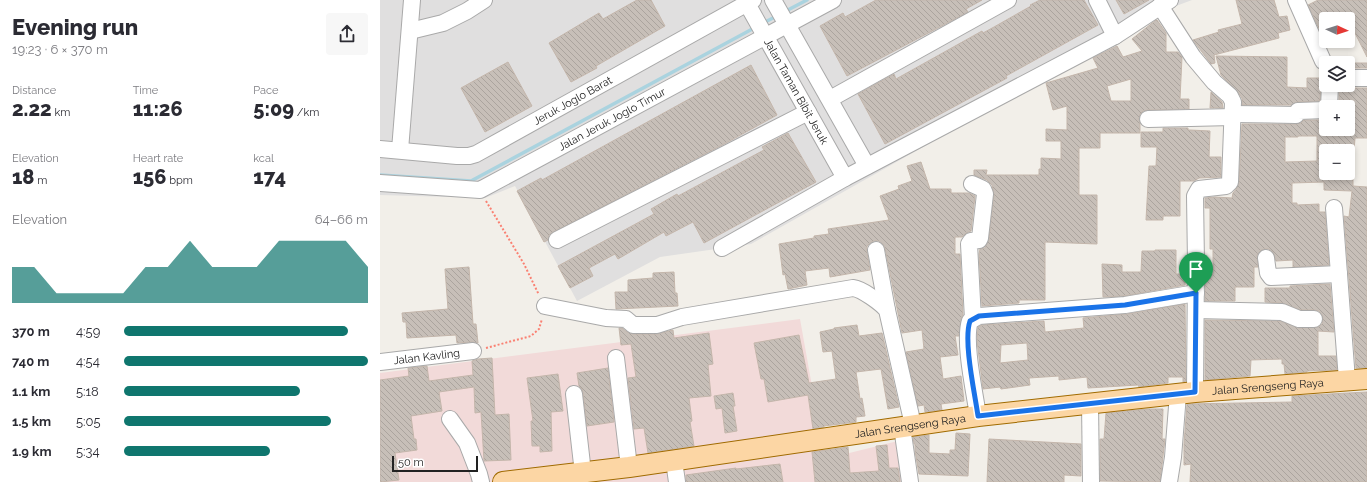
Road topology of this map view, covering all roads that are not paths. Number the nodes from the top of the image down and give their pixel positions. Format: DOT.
graph roads {
  1 [pos="412,0"];
  2 [pos="484,0"];
  3 [pos="774,0"];
  4 [pos="833,0"];
  5 [pos="1008,0"];
  6 [pos="1097,0"];
  7 [pos="1296,0"];
  8 [pos="748,2"];
  9 [pos="1165,3"];
  10 [pos="787,24"];
  11 [pos="410,31"];
  12 [pos="1115,36"];
  13 [pos="765,37"];
  14 [pos="1321,56"];
  15 [pos="1355,78"];
  16 [pos="1367,78"];
  17 [pos="830,99"];
  18 [pos="1319,110"];
  19 [pos="808,112"];
  20 [pos="1233,116"];
  21 [pos="1148,119"];
  22 [pos="380,149"];
  23 [pos="400,150"];
  24 [pos="867,166"];
  25 [pos="845,178"];
  26 [pos="380,183"];
  27 [pos="972,184"];
  28 [pos="1334,208"];
  29 [pos="557,240"];
  30 [pos="722,248"];
  31 [pos="876,250"];
  32 [pos="1266,258"];
  33 [pos="1339,274"];
  34 [pos="1196,293"];
  35 [pos="545,306"];
  36 [pos="887,310"];
  37 [pos="1196,310"];
  38 [pos="973,319"];
  39 [pos="1314,319"];
  40 [pos="473,352"];
  41 [pos="616,358"];
  42 [pos="380,362"];
  43 [pos="1367,379"];
  44 [pos="1347,380"];
  45 [pos="1186,393"];
  46 [pos="574,394"];
  47 [pos="1090,403"];
  48 [pos="978,416"];
  49 [pos="450,419"];
  50 [pos="908,426"];
  51 [pos="674,461"];
  52 [pos="629,467"];
  53 [pos="583,473"];
  54 [pos="481,482"];
  55 [pos="503,482"];
  56 [pos="677,482"];
  57 [pos="910,482"];
  58 [pos="1091,482"];
  59 [pos="1169,482"];
  1 -- 11 [label="street"];
  2 -- 11 [label="street"];
  3 -- 10 [label="street"];
  4 -- 10 [label="street, Jalan Jeruk Joglo Timur"];
  5 -- 17 [label="street"];
  6 -- 12 [label="street"];
  7 -- 14 [label="street"];
  8 -- 13 [label="street, Jalan Taman Bibit Jeruk"];
  8 -- 23 [label="street, Jeruk Joglo Barat"];
  9 -- 12 [label="street"];
  9 -- 20 [label="street"];
  10 -- 13 [label="street, Jalan Jeruk Joglo Timur"];
  10 -- 17 [label="street"];
  11 -- 23 [label="street"];
  12 -- 24 [label="street"];
  13 -- 19 [label="street, Jalan Taman Bibit Jeruk"];
  13 -- 26 [label="street, Jalan Jeruk Joglo Timur"];
  15 -- 16 [label="street"];
  17 -- 24 [label="street"];
  18 -- 20 [label="street"];
  19 -- 25 [label="street, Jalan Taman Bibit Jeruk"];
  19 -- 29 [label="street"];
  20 -- 21 [label="street"];
  20 -- 34 [label="street"];
  22 -- 23 [label="street, Jeruk Joglo Barat"];
  24 -- 25 [label="street"];
  25 -- 30 [label="street"];
  27 -- 38 [label="street"];
  28 -- 33 [label="street"];
  31 -- 36 [label="street"];
  32 -- 33 [label="street"];
  33 -- 44 [label="street"];
  34 -- 37 [label="street"];
  34 -- 38 [label="street"];
  35 -- 36 [label="street"];
  36 -- 50 [label="street"];
  37 -- 39 [label="street"];
  37 -- 45 [label="street"];
  38 -- 48 [label="street"];
  40 -- 42 [label="street, Jalan Kavling"];
  41 -- 52 [label="street"];
  43 -- 44 [label="main road, Jalan Srengseng Raya"];
  44 -- 45 [label="main road, Jalan Srengseng Raya"];
  45 -- 47 [label="main road, Jalan Srengseng Raya"];
  45 -- 59 [label="street"];
  46 -- 53 [label="street"];
  47 -- 48 [label="main road, Jalan Srengseng Raya"];
  47 -- 58 [label="street"];
  48 -- 50 [label="main road, Jalan Srengseng Raya"];
  49 -- 54 [label="street"];
  50 -- 51 [label="main road, Jalan Srengseng Raya"];
  50 -- 57 [label="street"];
  51 -- 52 [label="main road, Jalan Srengseng Raya"];
  51 -- 56 [label="street"];
  52 -- 53 [label="main road, Jalan Srengseng Raya"];
  53 -- 55 [label="main road, Jalan Srengseng Raya"];
}
